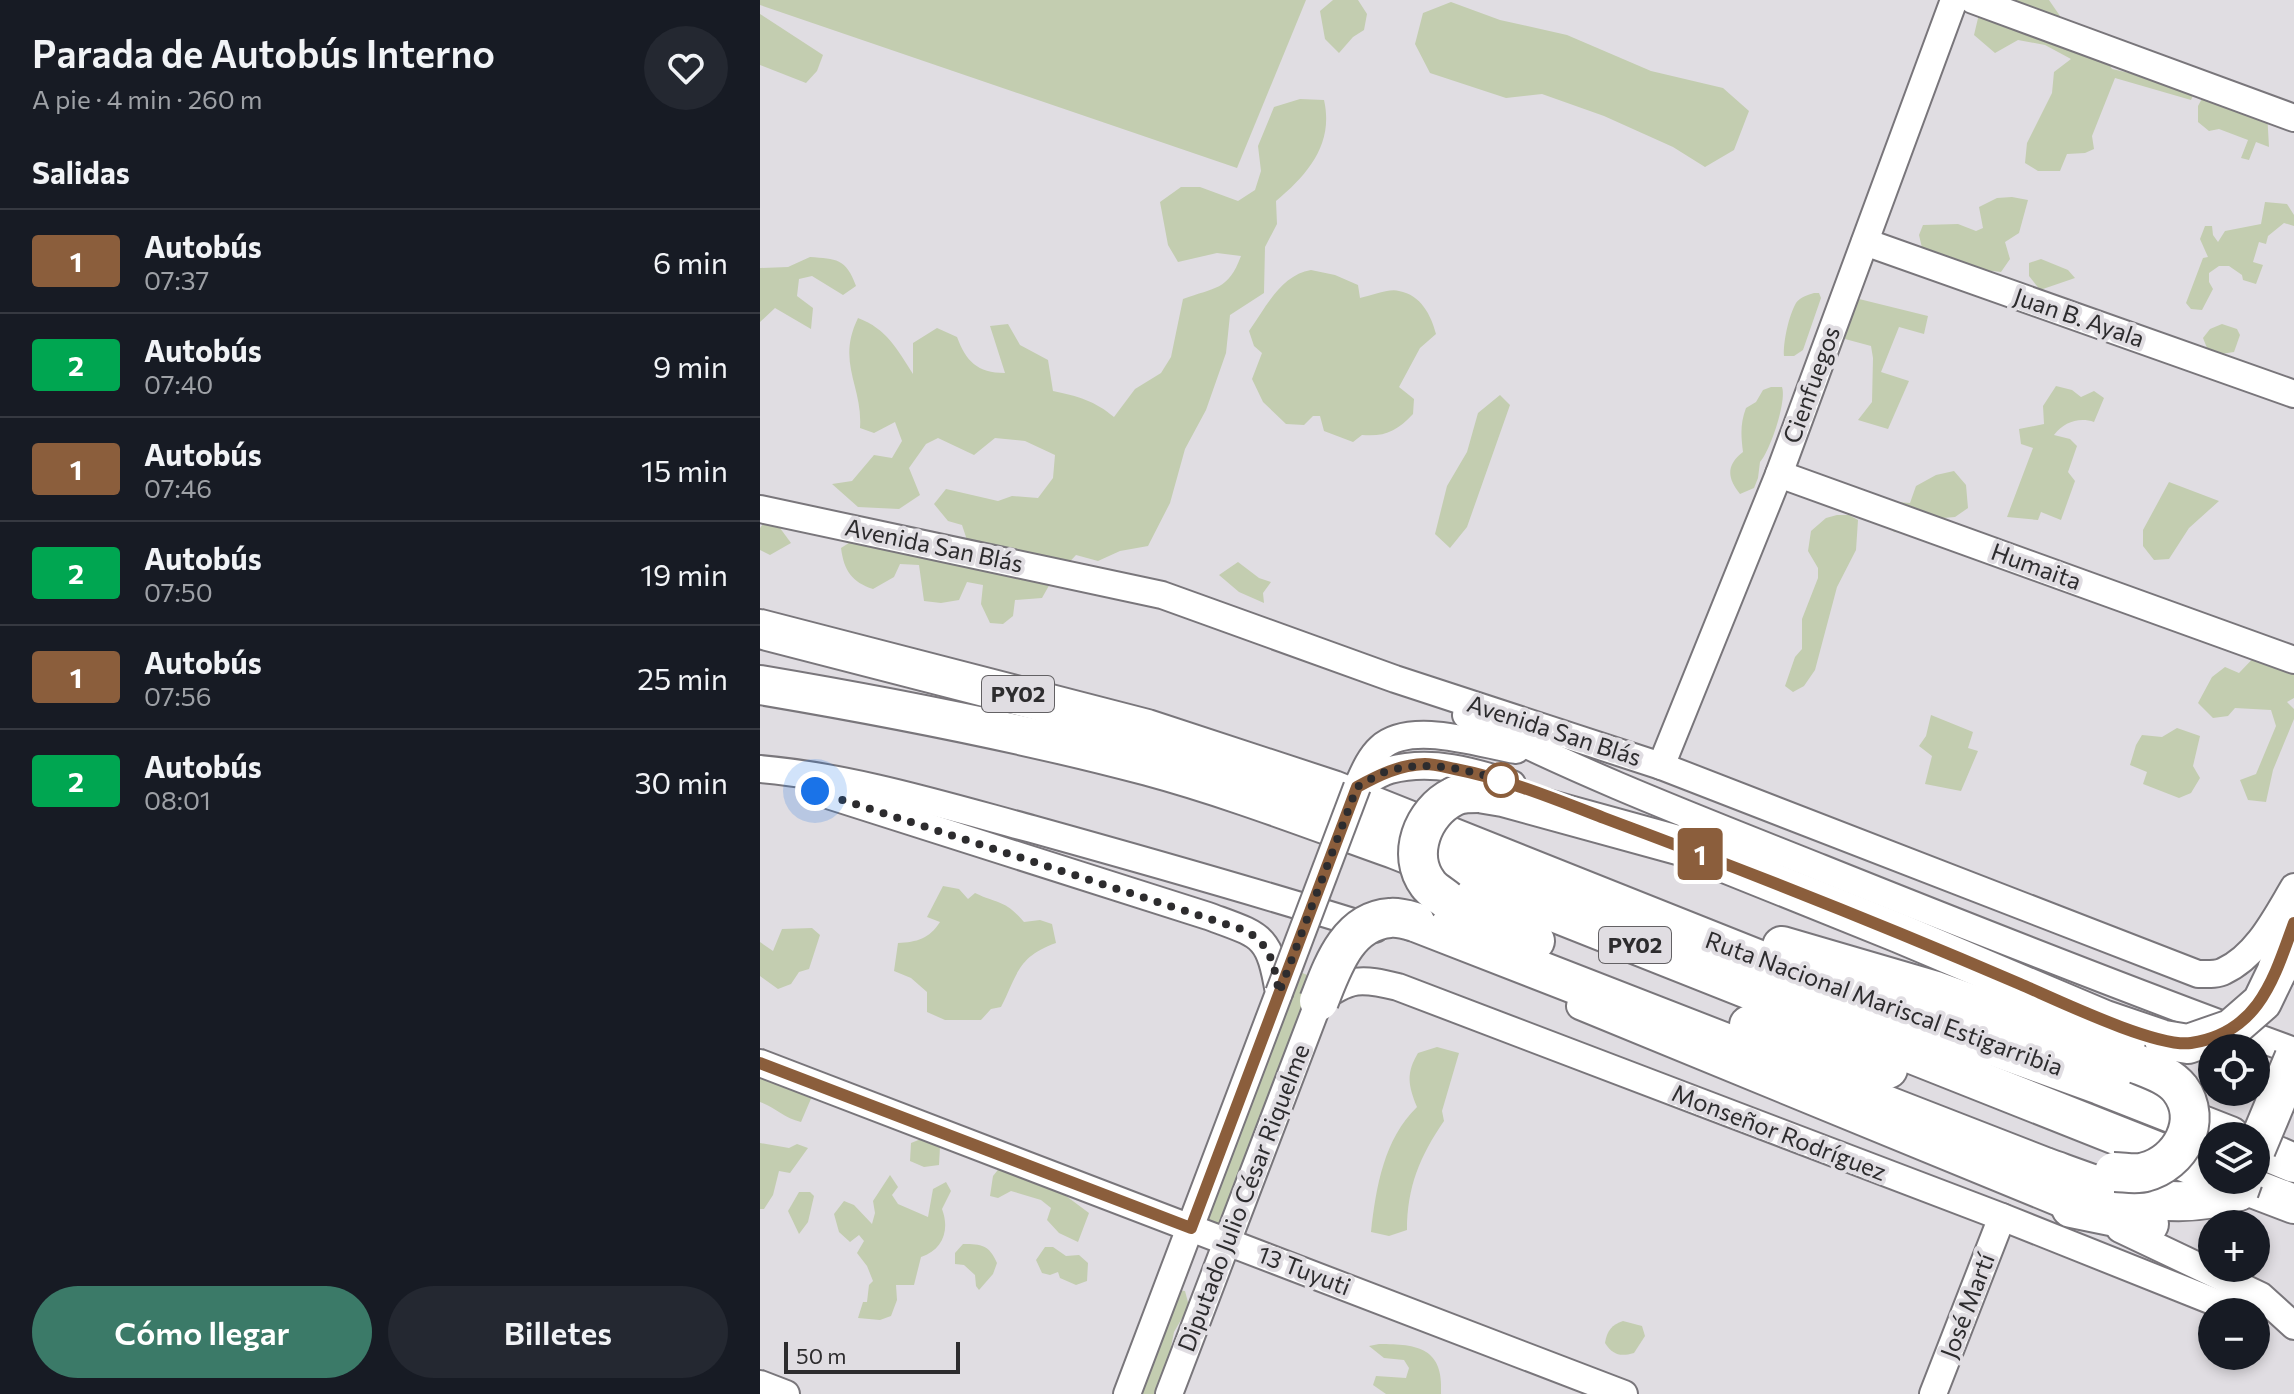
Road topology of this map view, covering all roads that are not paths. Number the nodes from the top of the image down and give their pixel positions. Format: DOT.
graph roads {
  1 [pos="1954,0"];
  2 [pos="1973,0"];
  3 [pos="2294,118"];
  4 [pos="1865,242"];
  5 [pos="2294,394"];
  6 [pos="1779,474"];
  7 [pos="760,509"];
  8 [pos="760,629"];
  9 [pos="2294,660"];
  10 [pos="1395,679"];
  11 [pos="760,685"];
  12 [pos="1543,755"];
  13 [pos="1661,766"];
  14 [pos="760,772"];
  15 [pos="1357,787"];
  16 [pos="1685,847"];
  17 [pos="2294,887"];
  18 [pos="1651,916"];
  19 [pos="2294,923"];
  20 [pos="1279,993"];
  21 [pos="1319,1001"];
  22 [pos="2294,1051"];
  23 [pos="2151,1052"];
  24 [pos="2294,1058"];
  25 [pos="760,1063"];
  26 [pos="2001,1091"];
  27 [pos="2267,1122"];
  28 [pos="2198,1123"];
  29 [pos="1944,1127"];
  30 [pos="2270,1154"];
  31 [pos="2294,1163"];
  32 [pos="2198,1168"];
  33 [pos="2226,1194"];
  34 [pos="2232,1194"];
  35 [pos="2267,1194"];
  36 [pos="2294,1204"];
  37 [pos="2071,1208"];
  38 [pos="2002,1217"];
  39 [pos="1191,1228"];
  40 [pos="1227,1242"];
  41 [pos="2205,1298"];
  42 [pos="2270,1323"];
  43 [pos="2294,1326"];
  44 [pos="2294,1332"];
  45 [pos="760,1384"];
  46 [pos="786,1394"];
  47 [pos="1127,1394"];
  48 [pos="1169,1394"];
  49 [pos="1624,1394"];
  50 [pos="1933,1394"];
  1 -- 4 [label="street, Cienfuegos"];
  2 -- 3 [label="street"];
  4 -- 5 [label="street, Juan B. Ayala"];
  4 -- 6 [label="street, Cienfuegos"];
  6 -- 9 [label="street, Humaita"];
  6 -- 13 [label="street, Cienfuegos"];
  7 -- 10 [label="street, Avenida San Blás"];
  8 -- 18 [label="highway, Ruta Nacional Mariscal Estigarribia / PY02"];
  10 -- 12 [label="street"];
  10 -- 13 [label="street, Avenida San Blás"];
  11 -- 26 [label="highway, Ruta Nacional Mariscal Estigarribia / PY02"];
  12 -- 15 [label="street, Diputado Julio César Riquelme"];
  12 -- 22 [label="street"];
  13 -- 17 [label="street, Avenida San Blás"];
  14 -- 20 [label="street"];
  14 -- 37 [label="street"];
  15 -- 16 [label="street"];
  15 -- 20 [label="street, Diputado Julio César Riquelme, bridge"];
  16 -- 23 [label="highway"];
  16 -- 26 [label="highway, bridge"];
  18 -- 23 [label="highway"];
  18 -- 28 [label="highway, Ruta Nacional Mariscal Estigarribia / PY02"];
  19 -- 23 [label="highway, bridge"];
  20 -- 39 [label="street, Diputado Julio César Riquelme"];
  21 -- 29 [label="highway, bridge"];
  21 -- 38 [label="street, Monseñor Rodríguez"];
  21 -- 40 [label="street, Diputado Julio César Riquelme"];
  23 -- 29 [label="highway, bridge"];
  24 -- 27 [label="highway, bridge"];
  25 -- 39 [label="street, 13 Tuyuti"];
  26 -- 32 [label="highway, Ruta Nacional Mariscal Estigarribia / PY02"];
  29 -- 33 [label="highway"];
  30 -- 31 [label="highway"];
  34 -- 37 [label="highway"];
  35 -- 36 [label="highway, Ruta Nacional Mariscal Estigarribia / PY02"];
  37 -- 43 [label="street"];
  38 -- 41 [label="street, Monseñor Rodríguez"];
  38 -- 50 [label="street, José Martí"];
  39 -- 40 [label="street, 13 Tuyuti"];
  39 -- 47 [label="street, Diputado Julio César Riquelme"];
  40 -- 48 [label="street, Diputado Julio César Riquelme"];
  40 -- 49 [label="street, 13 Tuyuti"];
  42 -- 44 [label="street"];
  45 -- 46 [label="street"];
}
